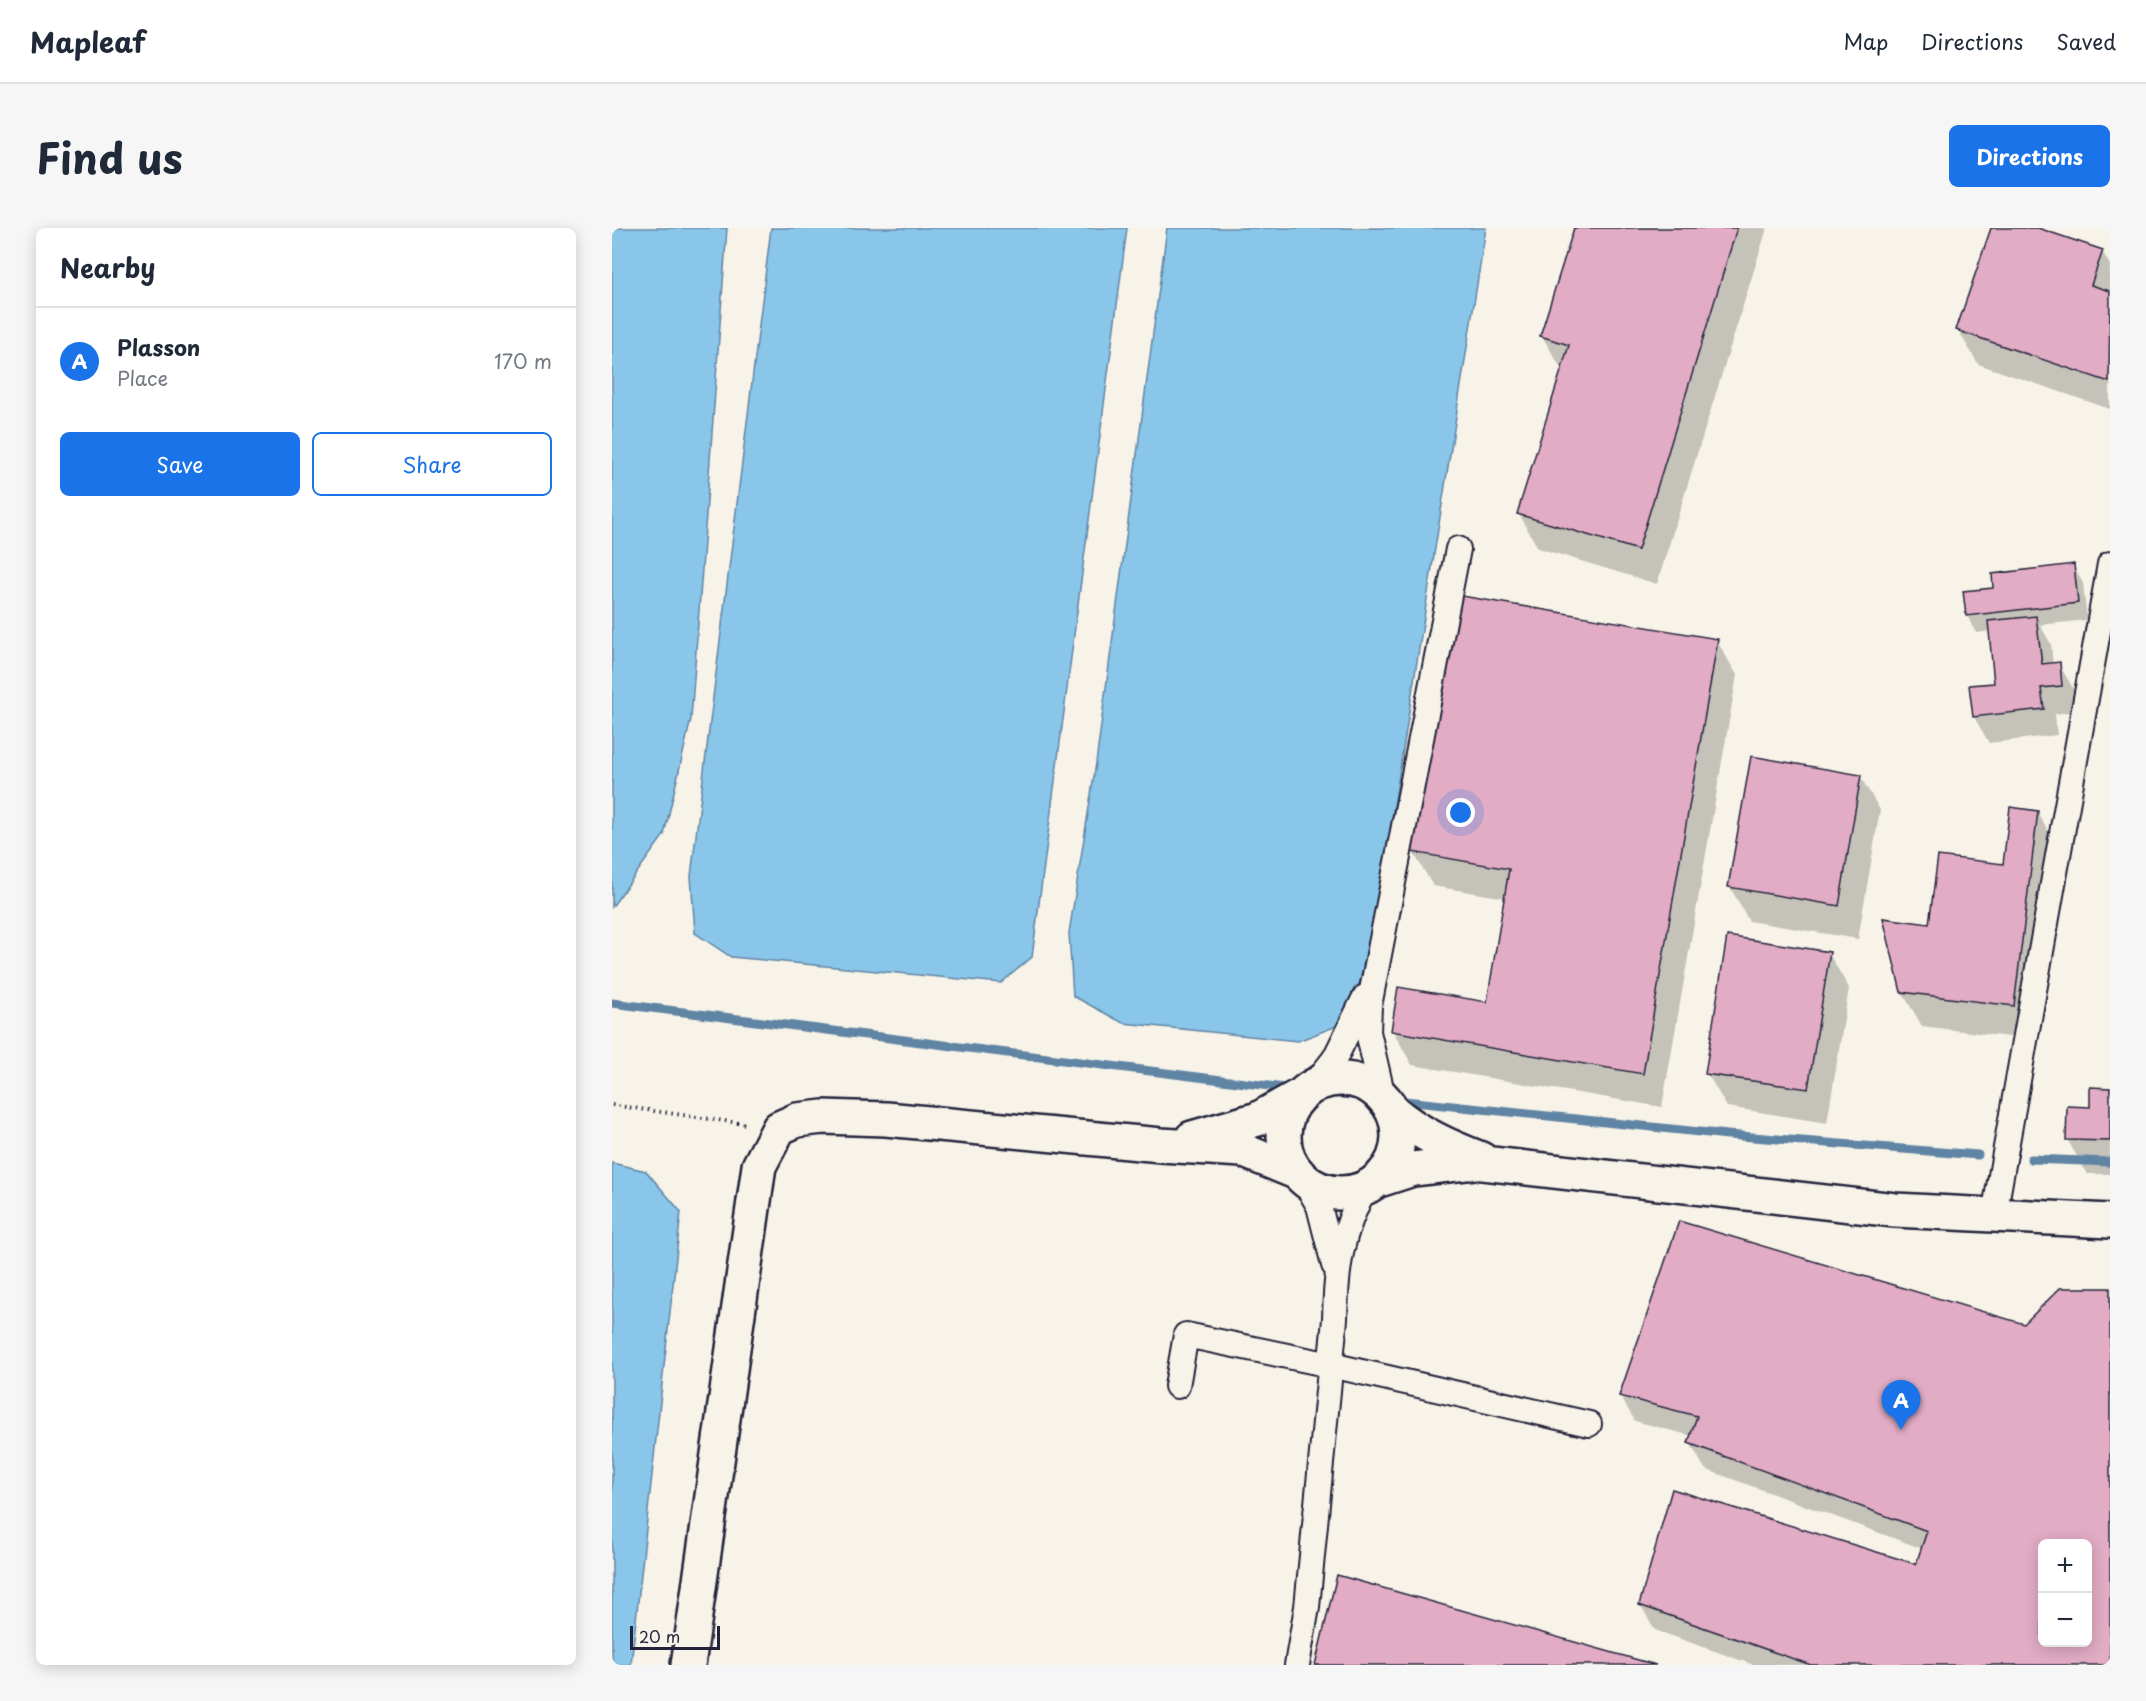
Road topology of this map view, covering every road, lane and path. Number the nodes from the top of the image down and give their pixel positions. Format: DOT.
graph roads {
  1 [pos="1458,549"];
  2 [pos="2110,564"];
  3 [pos="1376,967"];
  4 [pos="1306,1091"];
  5 [pos="1388,1104"];
  6 [pos="612,1105"];
  7 [pos="779,1128"];
  8 [pos="1161,1145"];
  9 [pos="1506,1165"];
  10 [pos="1301,1176"];
  11 [pos="1371,1184"];
  12 [pos="1994,1215"];
  13 [pos="2110,1221"];
  14 [pos="1336,1276"];
  15 [pos="1331,1365"];
  16 [pos="1177,1386"];
  17 [pos="1589,1424"];
  18 [pos="688,1665"];
  19 [pos="1297,1665"];
  1 -- 3 [label="street"];
  2 -- 12 [label="street"];
  3 -- 4 [label="street"];
  3 -- 5 [label="street"];
  4 -- 5 [label="street"];
  4 -- 8 [label="street"];
  4 -- 10 [label="street"];
  5 -- 9 [label="street"];
  5 -- 11 [label="street"];
  6 -- 7 [label="path"];
  7 -- 8 [label="street"];
  7 -- 18 [label="street"];
  8 -- 10 [label="street"];
  9 -- 11 [label="street"];
  9 -- 12 [label="street"];
  10 -- 11 [label="street"];
  10 -- 14 [label="street"];
  11 -- 14 [label="street"];
  12 -- 13 [label="street"];
  14 -- 15 [label="street"];
  15 -- 16 [label="street"];
  15 -- 17 [label="street"];
  15 -- 19 [label="street"];
}
